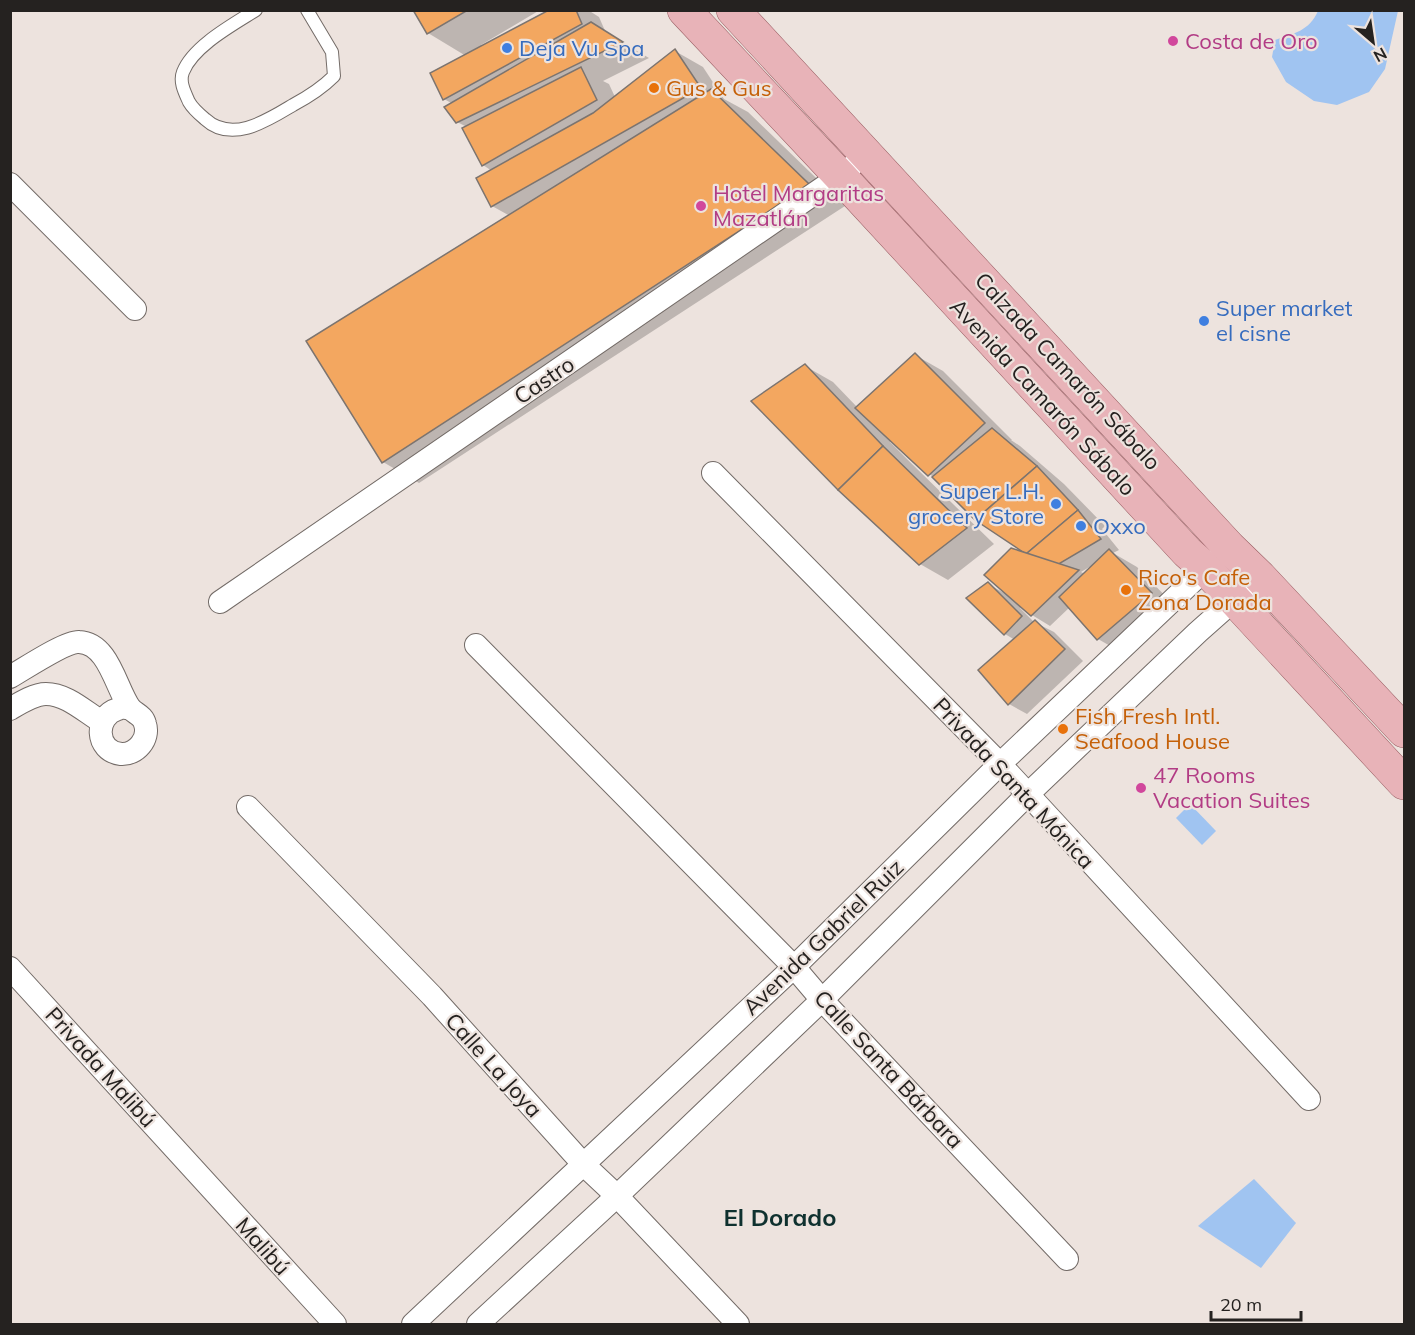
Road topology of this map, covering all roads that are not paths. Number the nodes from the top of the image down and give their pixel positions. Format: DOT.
graph roads {
  1 [pos="256,10"];
  2 [pos="307,10"];
  3 [pos="684,10"];
  4 [pos="733,10"];
  5 [pos="866,154"];
  6 [pos="840,177"];
  7 [pos="10,184"];
  8 [pos="135,309"];
  9 [pos="713,473"];
  10 [pos="1229,547"];
  11 [pos="1206,569"];
  12 [pos="1260,577"];
  13 [pos="1234,600"];
  14 [pos="220,602"];
  15 [pos="476,645"];
  16 [pos="10,677"];
  17 [pos="10,709"];
  18 [pos="131,709"];
  19 [pos="102,722"];
  20 [pos="1404,731"];
  21 [pos="1000,764"];
  22 [pos="1404,783"];
  23 [pos="1028,795"];
  24 [pos="248,807"];
  25 [pos="794,967"];
  26 [pos="10,968"];
  27 [pos="822,1000"];
  28 [pos="1309,1099"];
  29 [pos="584,1165"];
  30 [pos="191,1167"];
  31 [pos="617,1196"];
  32 [pos="1067,1259"];
  33 [pos="335,1324"];
  34 [pos="413,1324"];
  35 [pos="478,1324"];
  36 [pos="738,1324"];
  1 -- 2 [label="lane"];
  3 -- 6 [label="main road, Avenida Camarón Sábalo"];
  4 -- 5 [label="main road, Calzada Camarón Sábalo"];
  5 -- 6 [label="street, Castro"];
  5 -- 10 [label="main road, Calzada Camarón Sábalo"];
  6 -- 11 [label="main road, Avenida Camarón Sábalo"];
  6 -- 14 [label="street, Castro"];
  7 -- 8 [label="street"];
  9 -- 21 [label="street, Privada Santa Mónica"];
  10 -- 11 [label="street, Avenida Gabriel Ruiz"];
  10 -- 12 [label="main road, Calzada Camarón Sábalo"];
  11 -- 13 [label="main road, Avenida Camarón Sábalo"];
  11 -- 21 [label="street, Avenida Gabriel Ruiz"];
  12 -- 13 [label="street, Avenida Gabriel Ruiz"];
  12 -- 20 [label="main road, Calzada Camarón Sábalo"];
  13 -- 22 [label="main road, Avenida Camarón Sábalo"];
  13 -- 23 [label="street, Avenida Gabriel Ruiz"];
  15 -- 25 [label="street, Calle Santa Bárbara"];
  16 -- 18 [label="street"];
  17 -- 19 [label="street"];
  18 -- 19 [label="street"];
  18 -- 19 [label="street"];
  21 -- 23 [label="street, Privada Santa Mónica"];
  21 -- 25 [label="street, Avenida Gabriel Ruiz"];
  23 -- 27 [label="street, Avenida Gabriel Ruiz"];
  23 -- 28 [label="street, Privada Santa Mónica"];
  24 -- 29 [label="street, Calle La Joya"];
  25 -- 27 [label="street, Calle Santa Bárbara"];
  25 -- 29 [label="street, Avenida Gabriel Ruiz"];
  26 -- 30 [label="street, Privada Malibú"];
  27 -- 31 [label="street, Avenida Gabriel Ruiz"];
  27 -- 32 [label="street, Calle Santa Bárbara"];
  29 -- 31 [label="street, Calle La Joya"];
  29 -- 34 [label="street, Avenida Gabriel Ruiz"];
  30 -- 33 [label="street, Malibú"];
  31 -- 35 [label="street, Avenida Gabriel Ruiz"];
  31 -- 36 [label="street, Calle La Joya"];
}
